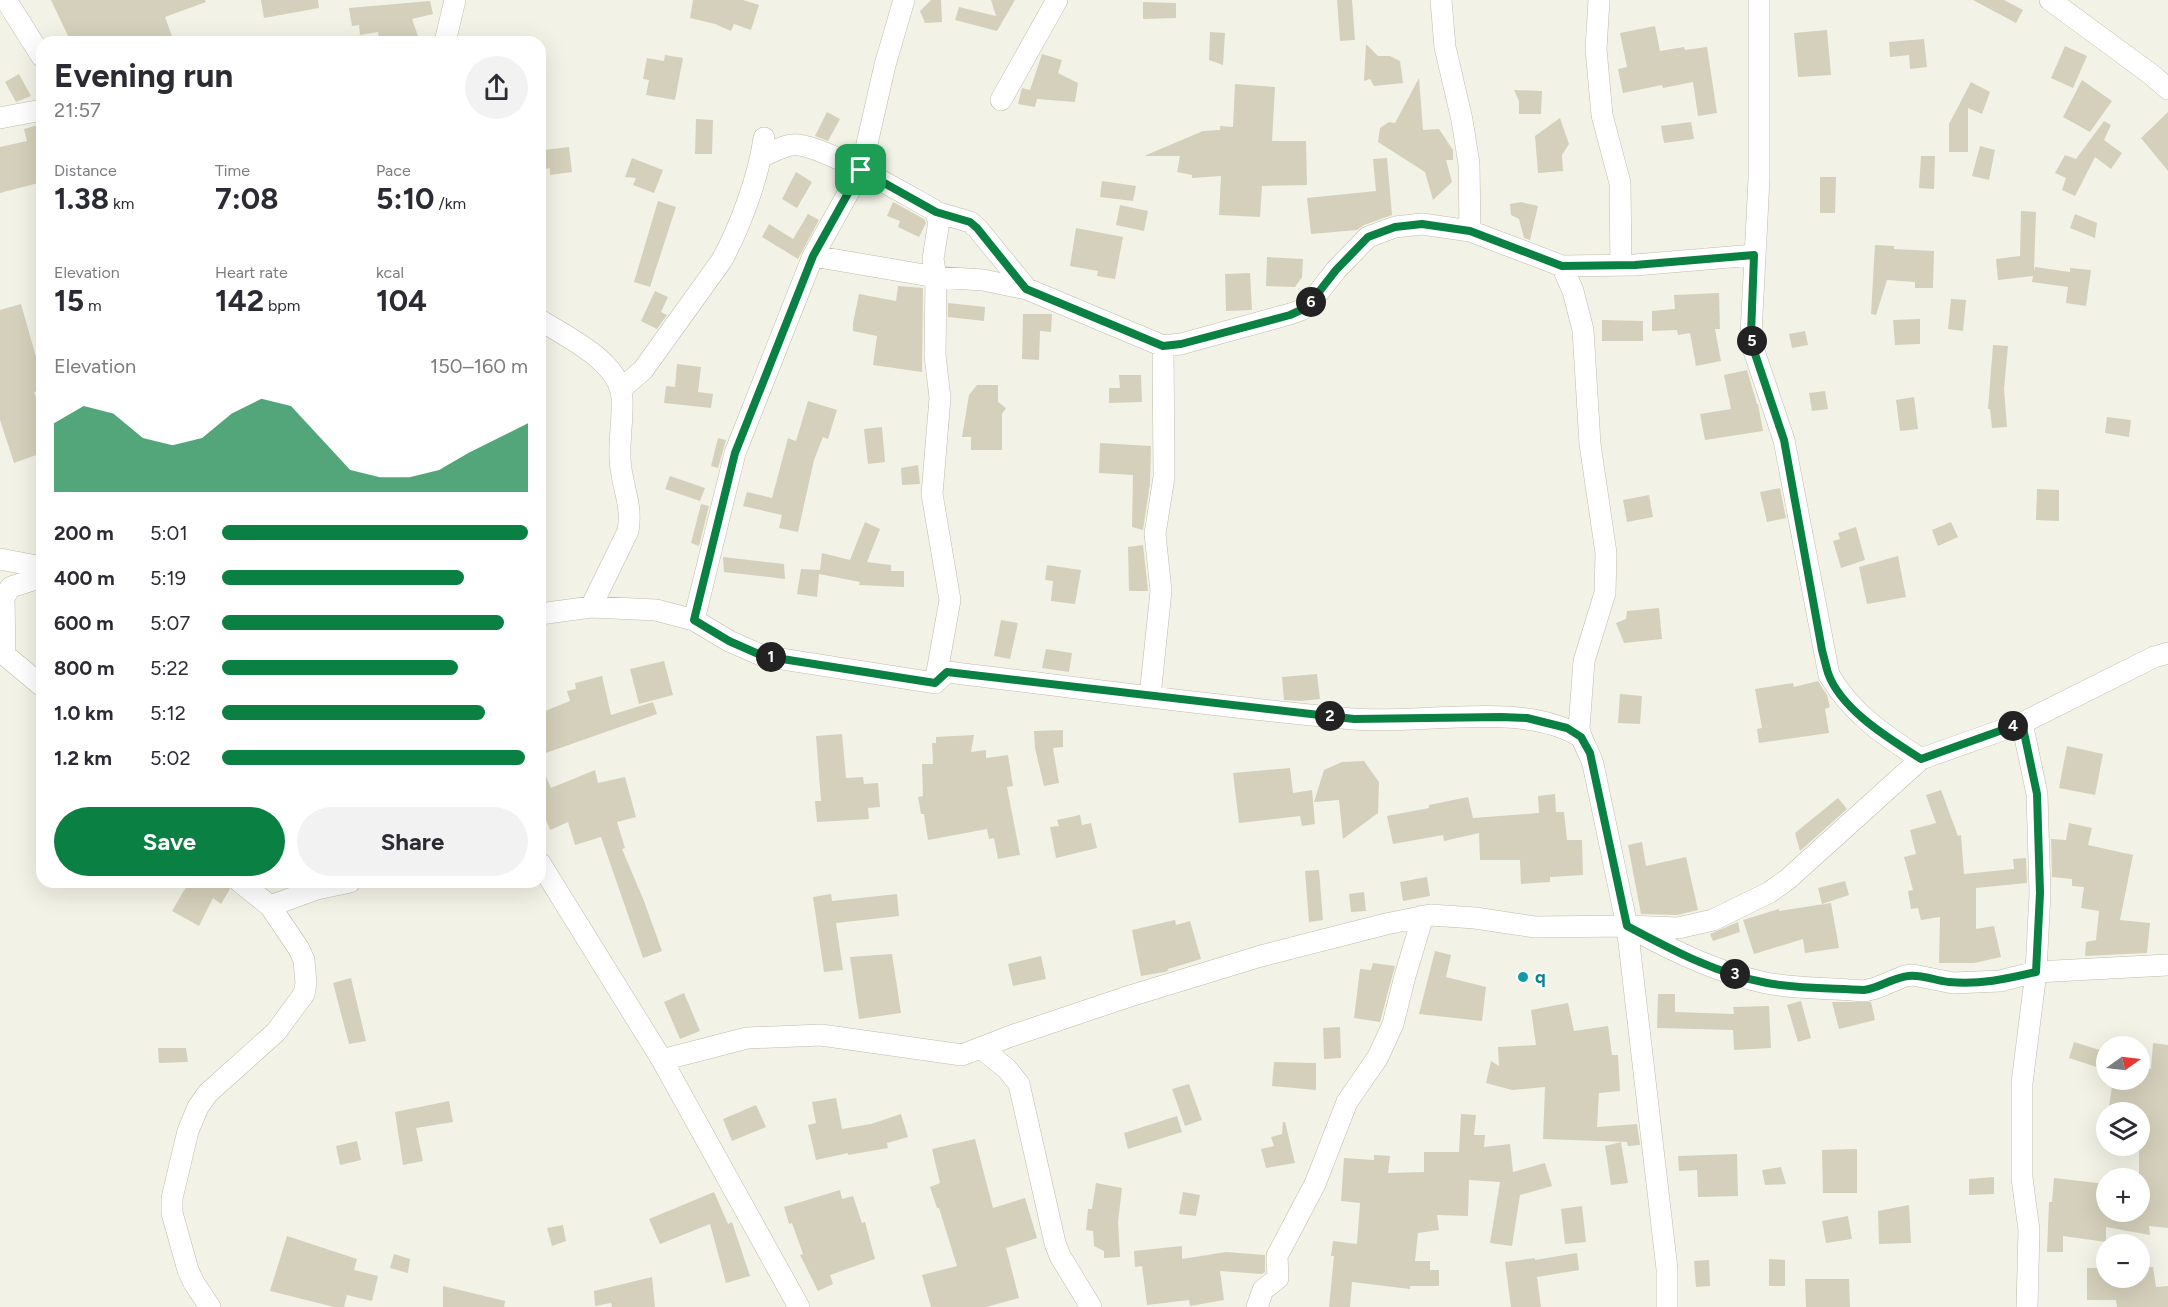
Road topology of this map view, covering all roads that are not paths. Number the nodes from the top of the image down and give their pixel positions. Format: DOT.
graph roads {
  1 [pos="455,0"];
  2 [pos="904,0"];
  3 [pos="1057,0"];
  4 [pos="1441,0"];
  5 [pos="1599,0"];
  6 [pos="1759,0"];
  7 [pos="2050,0"];
  8 [pos="10,2"];
  9 [pos="446,36"];
  10 [pos="36,47"];
  11 [pos="2168,89"];
  12 [pos="1001,100"];
  13 [pos="36,111"];
  14 [pos="0,118"];
  15 [pos="861,170"];
  16 [pos="936,212"];
  17 [pos="1470,231"];
  18 [pos="1754,255"];
  19 [pos="813,256"];
  20 [pos="1621,265"];
  21 [pos="1562,266"];
  22 [pos="936,277"];
  23 [pos="1026,289"];
  24 [pos="546,324"];
  25 [pos="1163,346"];
  26 [pos="621,389"];
  27 [pos="1,557"];
  28 [pos="36,566"];
  29 [pos="36,579"];
  30 [pos="591,607"];
  31 [pos="546,613"];
  32 [pos="694,620"];
  33 [pos="2168,653"];
  34 [pos="3,654"];
  35 [pos="36,681"];
  36 [pos="935,683"];
  37 [pos="1150,696"];
  38 [pos="2022,723"];
  39 [pos="1581,737"];
  40 [pos="1921,759"];
  41 [pos="546,873"];
  42 [pos="248,888"];
  43 [pos="322,888"];
  44 [pos="270,906"];
  45 [pos="1423,916"];
  46 [pos="1627,926"];
  47 [pos="2168,965"];
  48 [pos="2036,972"];
  49 [pos="981,1048"];
  50 [pos="662,1060"];
  51 [pos="210,1307"];
  52 [pos="799,1307"];
  53 [pos="1091,1307"];
  54 [pos="1257,1307"];
  55 [pos="1667,1307"];
  56 [pos="2027,1307"];
  1 -- 9 [label="street"];
  2 -- 15 [label="street"];
  3 -- 12 [label="street"];
  4 -- 17 [label="street"];
  5 -- 20 [label="street"];
  6 -- 18 [label="street"];
  7 -- 11 [label="street"];
  8 -- 10 [label="street"];
  13 -- 14 [label="street"];
  15 -- 16 [label="street"];
  15 -- 19 [label="street"];
  15 -- 26 [label="street"];
  16 -- 22 [label="street"];
  16 -- 23 [label="street"];
  17 -- 21 [label="street"];
  17 -- 25 [label="street"];
  18 -- 20 [label="street"];
  18 -- 40 [label="street"];
  19 -- 22 [label="street"];
  19 -- 32 [label="street"];
  20 -- 21 [label="street"];
  21 -- 39 [label="street"];
  22 -- 23 [label="street"];
  22 -- 36 [label="street"];
  23 -- 25 [label="street"];
  24 -- 26 [label="street"];
  25 -- 37 [label="street"];
  26 -- 30 [label="street"];
  27 -- 28 [label="street"];
  29 -- 34 [label="street"];
  30 -- 31 [label="street"];
  30 -- 32 [label="street"];
  32 -- 36 [label="street"];
  33 -- 38 [label="street"];
  34 -- 35 [label="street"];
  36 -- 37 [label="street"];
  37 -- 39 [label="street"];
  38 -- 40 [label="street"];
  38 -- 48 [label="street"];
  39 -- 46 [label="street"];
  40 -- 46 [label="street"];
  41 -- 50 [label="street"];
  42 -- 44 [label="street"];
  43 -- 44 [label="street"];
  44 -- 51 [label="street"];
  45 -- 46 [label="street"];
  45 -- 49 [label="street"];
  45 -- 54 [label="street"];
  46 -- 48 [label="street"];
  46 -- 55 [label="street"];
  47 -- 48 [label="street"];
  48 -- 56 [label="street"];
  49 -- 50 [label="street"];
  49 -- 53 [label="street"];
  50 -- 52 [label="street"];
}
